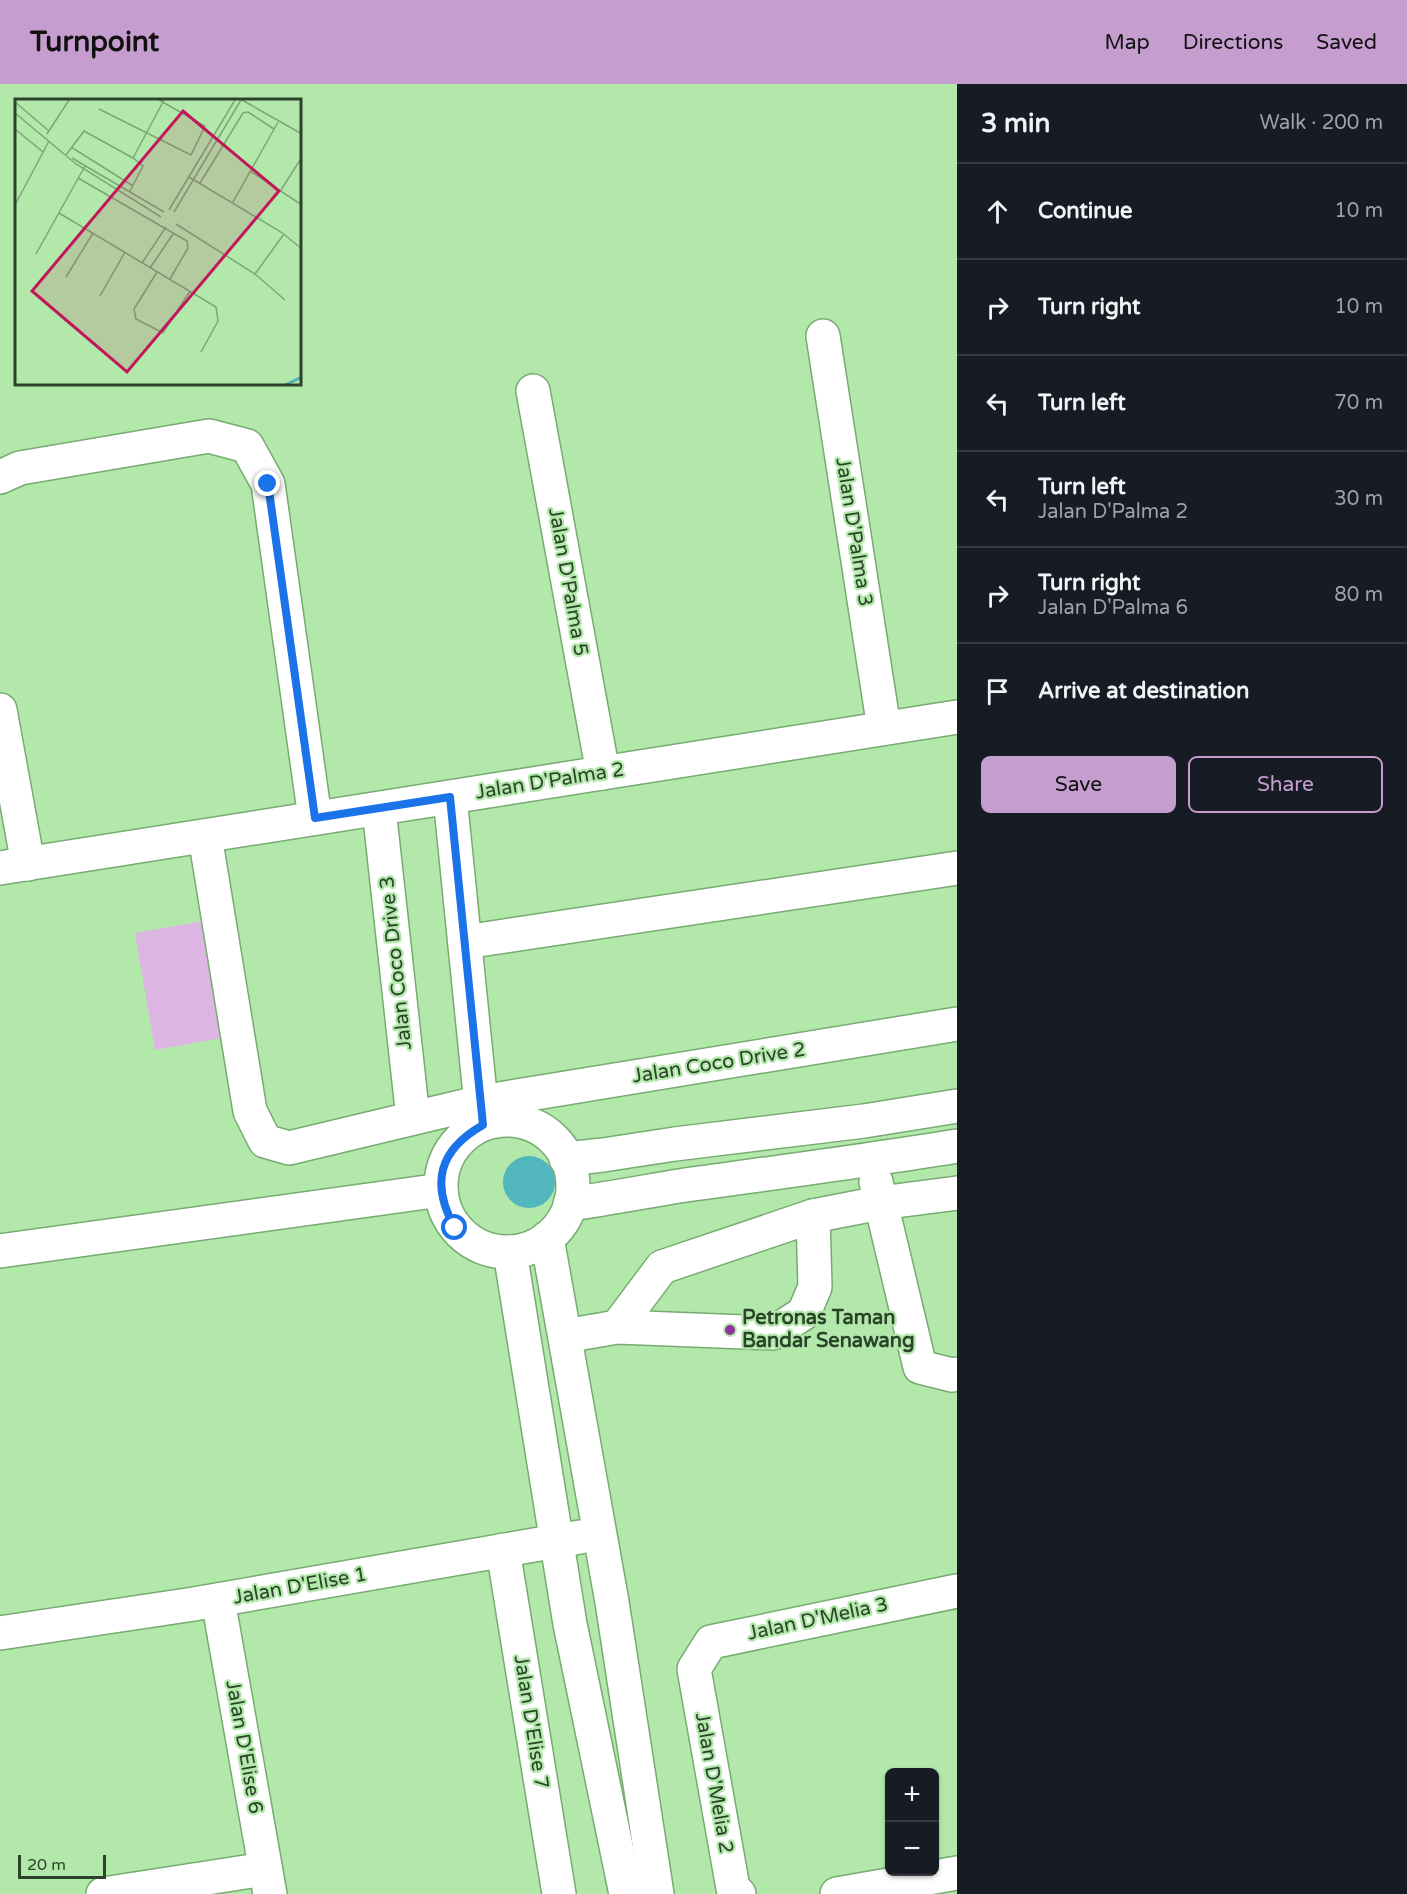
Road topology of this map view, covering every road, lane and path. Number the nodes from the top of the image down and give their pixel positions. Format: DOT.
graph roads {
  1 [pos="824,336"];
  2 [pos="533,391"];
  3 [pos="0,477"];
  4 [pos="0,711"];
  5 [pos="957,717"];
  6 [pos="884,728"];
  7 [pos="603,773"];
  8 [pos="450,797"];
  9 [pos="379,809"];
  10 [pos="315,818"];
  11 [pos="205,836"];
  12 [pos="14,866"];
  13 [pos="957,868"];
  14 [pos="465,942"];
  15 [pos="957,1024"];
  16 [pos="957,1106"];
  17 [pos="482,1113"];
  18 [pos="413,1118"];
  19 [pos="957,1146"];
  20 [pos="566,1159"];
  21 [pos="872,1160"];
  22 [pos="441,1190"];
  23 [pos="957,1193"];
  24 [pos="880,1203"];
  25 [pos="570,1204"];
  26 [pos="813,1216"];
  27 [pos="548,1238"];
  28 [pos="0,1251"];
  29 [pos="510,1252"];
  30 [pos="617,1327"];
  31 [pos="565,1336"];
  32 [pos="957,1374"];
  33 [pos="599,1533"];
  34 [pos="558,1541"];
  35 [pos="503,1550"];
  36 [pos="957,1590"];
  37 [pos="218,1600"];
  38 [pos="0,1633"];
  39 [pos="694,1669"];
  40 [pos="957,1873"];
  41 [pos="268,1881"];
  42 [pos="103,1894"];
  43 [pos="559,1894"];
  44 [pos="626,1894"];
  45 [pos="657,1894"];
  46 [pos="740,1894"];
  47 [pos="837,1894"];
  1 -- 6 [label="street, Jalan D'Palma 3"];
  2 -- 7 [label="street, Jalan D'Palma 5"];
  3 -- 10 [label="street"];
  4 -- 12 [label="street"];
  5 -- 6 [label="street, Jalan D'Palma 2"];
  6 -- 7 [label="street, Jalan D'Palma 2"];
  7 -- 8 [label="street, Jalan D'Palma 2"];
  8 -- 9 [label="street, Jalan D'Palma 2"];
  8 -- 14 [label="street"];
  9 -- 10 [label="street, Jalan D'Palma 2"];
  9 -- 18 [label="street, Jalan Coco Drive 3"];
  10 -- 11 [label="street, Jalan D'Palma 2"];
  11 -- 12 [label="street, Jalan D'Palma 2"];
  11 -- 18 [label="street"];
  13 -- 14 [label="street"];
  14 -- 17 [label="street"];
  15 -- 17 [label="street, Jalan Coco Drive 2"];
  16 -- 20 [label="street"];
  17 -- 18 [label="street"];
  17 -- 20 [label="street"];
  17 -- 22 [label="street"];
  19 -- 21 [label="street"];
  20 -- 25 [label="street"];
  21 -- 24 [label="street"];
  21 -- 25 [label="street"];
  22 -- 28 [label="street"];
  22 -- 29 [label="street"];
  23 -- 24 [label="street"];
  24 -- 26 [label="street"];
  24 -- 32 [label="street"];
  25 -- 27 [label="street"];
  26 -- 30 [label="street"];
  26 -- 30 [label="street"];
  27 -- 29 [label="street"];
  27 -- 31 [label="street"];
  29 -- 34 [label="street"];
  30 -- 31 [label="street"];
  31 -- 33 [label="street"];
  33 -- 34 [label="street, Jalan D'Elise 1"];
  33 -- 45 [label="street"];
  34 -- 35 [label="street, Jalan D'Elise 1"];
  34 -- 44 [label="street"];
  35 -- 37 [label="street, Jalan D'Elise 1"];
  35 -- 43 [label="street, Jalan D'Elise 7"];
  36 -- 39 [label="street, Jalan D'Melia 3"];
  37 -- 38 [label="street, Jalan D'Elise 1"];
  37 -- 41 [label="street, Jalan D'Elise 6"];
  39 -- 46 [label="street, Jalan D'Melia 2"];
  40 -- 47 [label="street"];
  41 -- 42 [label="street"];
}
